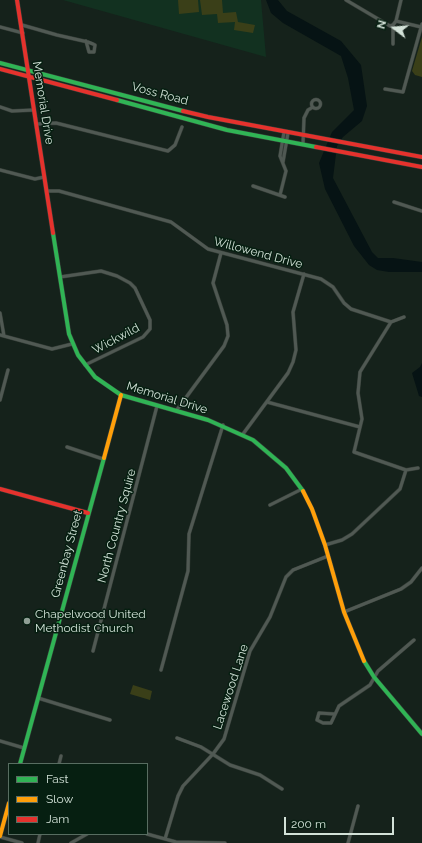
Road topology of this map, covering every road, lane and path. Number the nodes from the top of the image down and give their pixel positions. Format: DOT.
graph roads {
  1 [pos="17,0"];
  2 [pos="346,0"];
  3 [pos="401,0"];
  4 [pos="396,21"];
  5 [pos="393,25"];
  6 [pos="421,25"];
  7 [pos="22,26"];
  8 [pos="0,27"];
  9 [pos="23,33"];
  10 [pos="86,41"];
  11 [pos="393,44"];
  12 [pos="0,63"];
  13 [pos="0,70"];
  14 [pos="28,71"];
  15 [pos="29,77"];
  16 [pos="385,89"];
  17 [pos="122,94"];
  18 [pos="120,101"];
  19 [pos="165,105"];
  20 [pos="0,107"];
  21 [pos="313,107"];
  22 [pos="34,110"];
  23 [pos="162,112"];
  24 [pos="37,124"];
  25 [pos="249,126"];
  26 [pos="182,127"];
  27 [pos="286,132"];
  28 [pos="247,133"];
  29 [pos="304,135"];
  30 [pos="285,140"];
  31 [pos="303,144"];
  32 [pos="392,151"];
  33 [pos="422,157"];
  34 [pos="395,162"];
  35 [pos="422,167"];
  36 [pos="0,170"];
  37 [pos="44,177"];
  38 [pos="253,186"];
  39 [pos="47,191"];
  40 [pos="280,195"];
  41 [pos="285,197"];
  42 [pos="394,202"];
  43 [pos="422,211"];
  44 [pos="221,253"];
  45 [pos="304,274"];
  46 [pos="60,277"];
  47 [pos="0,313"];
  48 [pos="404,317"];
  49 [pos="391,322"];
  50 [pos="0,335"];
  51 [pos="4,336"];
  52 [pos="72,344"];
  53 [pos="84,365"];
  54 [pos="8,370"];
  55 [pos="121,396"];
  56 [pos="0,400"];
  57 [pos="267,402"];
  58 [pos="157,406"];
  59 [pos="176,411"];
  60 [pos="223,425"];
  61 [pos="360,427"];
  62 [pos="243,434"];
  63 [pos="67,447"];
  64 [pos="104,459"];
  65 [pos="418,468"];
  66 [pos="406,470"];
  67 [pos="0,489"];
  68 [pos="302,489"];
  69 [pos="270,505"];
  70 [pos="88,513"];
  71 [pos="325,545"];
  72 [pos="328,556"];
  73 [pos="422,568"];
  74 [pos="344,612"];
  75 [pos="414,640"];
  76 [pos="93,651"];
  77 [pos="161,670"];
  78 [pos="374,677"];
  79 [pos="38,698"];
  80 [pos="334,714"];
  81 [pos="110,720"];
  82 [pos="422,734"];
  83 [pos="177,738"];
  84 [pos="0,741"];
  85 [pos="24,748"];
  86 [pos="213,754"];
  87 [pos="61,756"];
  88 [pos="20,763"];
  89 [pos="59,763"];
  90 [pos="282,789"];
  91 [pos="358,806"];
  92 [pos="8,807"];
  93 [pos="148,834"];
  94 [pos="86,835"];
  95 [pos="0,837"];
  96 [pos="165,838"];
  97 [pos="80,839"];
  98 [pos="22,843"];
  99 [pos="71,843"];
  100 [pos="82,843"];
  101 [pos="225,843"];
  102 [pos="348,843"];
  1 -- 7 [label="street, Memorial Drive"];
  2 -- 5 [label="street"];
  3 -- 4 [label="street"];
  4 -- 5 [label="street"];
  4 -- 6 [label="street"];
  5 -- 11 [label="street"];
  6 -- 16 [label="street"];
  7 -- 9 [label="street, Memorial Drive"];
  7 -- 10 [label="street"];
  8 -- 9 [label="street"];
  9 -- 14 [label="street, Memorial Drive"];
  12 -- 14 [label="street, Voss Road"];
  13 -- 15 [label="street, Voss Road"];
  14 -- 15 [label="street, Memorial Drive"];
  14 -- 17 [label="street, Voss Road"];
  15 -- 18 [label="street, Voss Road"];
  15 -- 22 [label="street, Memorial Drive"];
  17 -- 18 [label="street"];
  17 -- 19 [label="street, Voss Road"];
  18 -- 23 [label="street, Voss Road"];
  19 -- 23 [label="street"];
  19 -- 25 [label="street, Voss Road"];
  20 -- 22 [label="street"];
  21 -- 29 [label="street"];
  22 -- 24 [label="street, Memorial Drive"];
  23 -- 28 [label="street, Voss Road"];
  24 -- 26 [label="street"];
  24 -- 37 [label="street, Memorial Drive"];
  25 -- 27 [label="street, Voss Road"];
  25 -- 28 [label="street"];
  27 -- 29 [label="street, Voss Road"];
  27 -- 30 [label="street"];
  28 -- 30 [label="street, Voss Road"];
  29 -- 31 [label="street"];
  29 -- 32 [label="street, Voss Road"];
  30 -- 31 [label="street, Voss Road"];
  30 -- 40 [label="street"];
  31 -- 34 [label="street, Voss Road"];
  32 -- 33 [label="street, Voss Road"];
  32 -- 34 [label="street"];
  34 -- 35 [label="street, Voss Road"];
  36 -- 37 [label="street"];
  37 -- 39 [label="street, Memorial Drive"];
  38 -- 40 [label="street"];
  39 -- 44 [label="street, Willowend Drive"];
  39 -- 46 [label="street, Memorial Drive"];
  40 -- 41 [label="street"];
  42 -- 43 [label="street"];
  44 -- 45 [label="street, Willowend Drive"];
  44 -- 59 [label="street"];
  45 -- 49 [label="street, Willowend Drive"];
  45 -- 57 [label="street"];
  46 -- 52 [label="street, Memorial Drive"];
  46 -- 53 [label="street, Wickwild"];
  47 -- 51 [label="street"];
  48 -- 49 [label="street"];
  49 -- 61 [label="street"];
  50 -- 51 [label="street"];
  51 -- 52 [label="street"];
  52 -- 53 [label="street, Memorial Drive"];
  53 -- 55 [label="street, Memorial Drive"];
  54 -- 56 [label="street"];
  55 -- 58 [label="street, Memorial Drive"];
  55 -- 64 [label="street, Greenbay Street"];
  57 -- 61 [label="street"];
  57 -- 62 [label="street"];
  58 -- 59 [label="street, Memorial Drive"];
  58 -- 76 [label="street, North Country Squire"];
  59 -- 60 [label="street, Memorial Drive"];
  60 -- 62 [label="street, Memorial Drive"];
  60 -- 77 [label="street"];
  61 -- 66 [label="street"];
  62 -- 68 [label="street, Memorial Drive"];
  63 -- 64 [label="street"];
  64 -- 70 [label="street, Greenbay Street"];
  65 -- 66 [label="street"];
  66 -- 71 [label="street"];
  67 -- 70 [label="street"];
  68 -- 69 [label="street"];
  68 -- 71 [label="street, Memorial Drive"];
  70 -- 79 [label="street, Greenbay Street"];
  71 -- 72 [label="street, Memorial Drive"];
  72 -- 74 [label="street, Memorial Drive"];
  72 -- 86 [label="street, Lacewood Lane"];
  73 -- 74 [label="street"];
  74 -- 78 [label="street, Memorial Drive"];
  75 -- 78 [label="street"];
  78 -- 80 [label="street"];
  78 -- 82 [label="street, Memorial Drive"];
  79 -- 81 [label="street"];
  79 -- 85 [label="street, Greenbay Street"];
  80 -- 80 [label="street"];
  83 -- 86 [label="street"];
  84 -- 85 [label="street"];
  85 -- 88 [label="street, Greenbay Street"];
  86 -- 90 [label="street"];
  86 -- 96 [label="street, Lacewood Lane"];
  87 -- 89 [label="street"];
  91 -- 102 [label="street"];
  92 -- 95 [label="street"];
  93 -- 96 [label="street"];
  94 -- 97 [label="street"];
  95 -- 98 [label="street"];
  96 -- 101 [label="street"];
  97 -- 99 [label="street"];
  97 -- 100 [label="street"];
}
